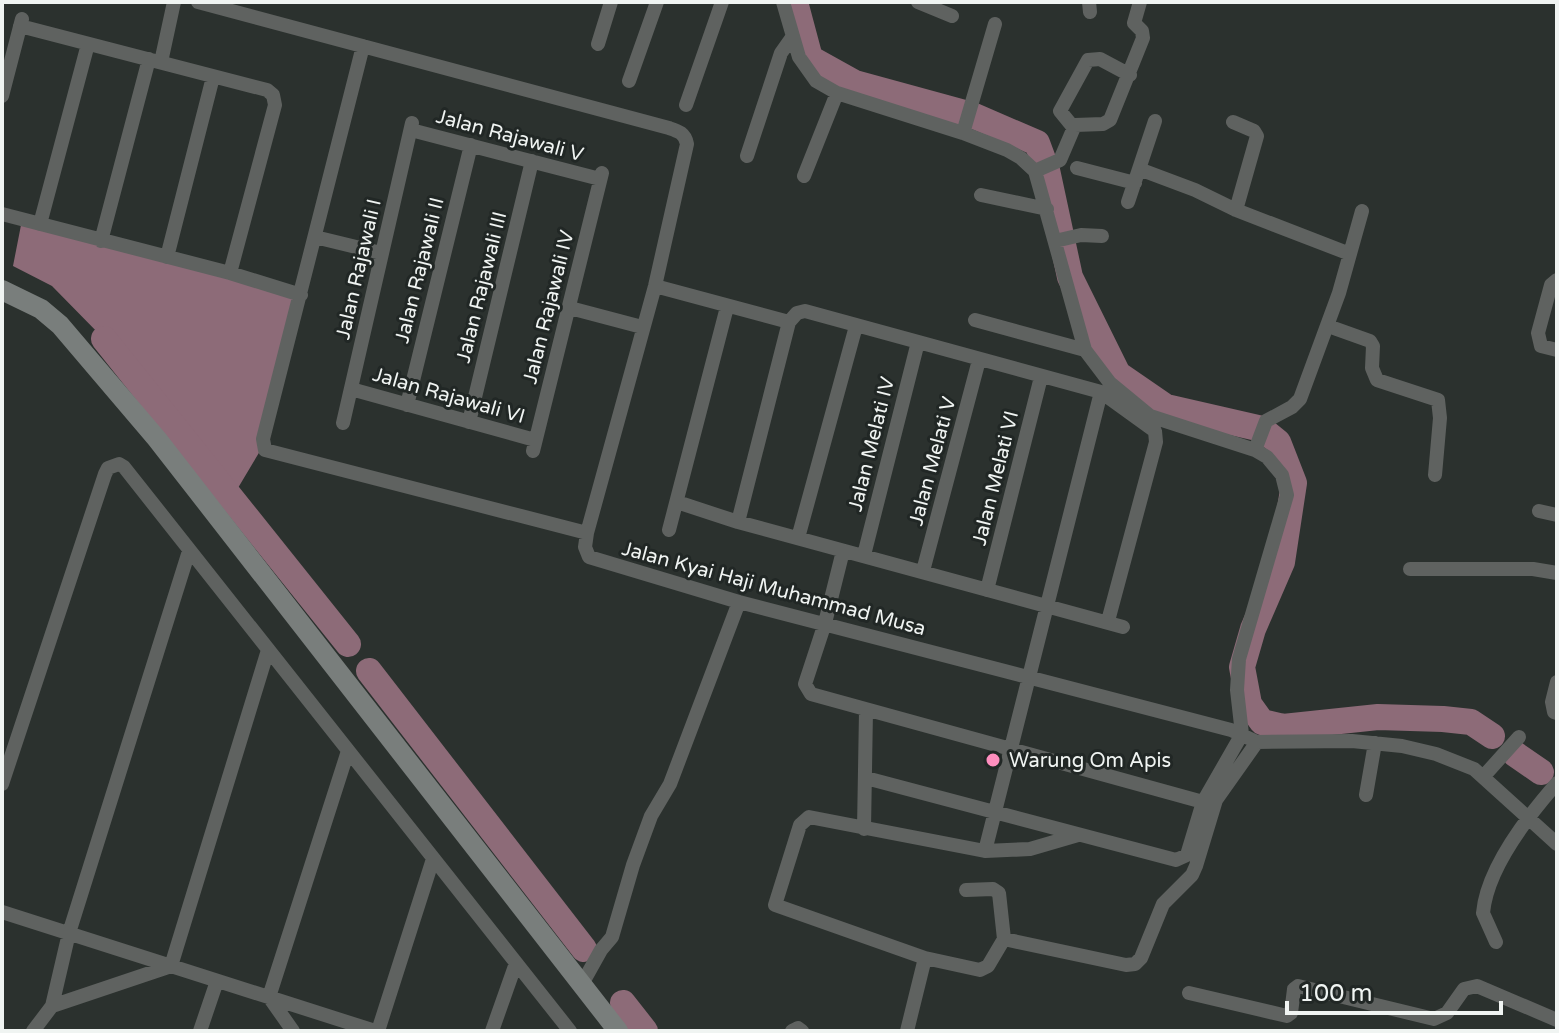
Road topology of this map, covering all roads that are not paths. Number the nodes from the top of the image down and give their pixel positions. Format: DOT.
graph roads {
  1 [pos="174,2"];
  2 [pos="198,2"];
  3 [pos="611,2"];
  4 [pos="657,2"];
  5 [pos="722,2"];
  6 [pos="783,2"];
  7 [pos="918,2"];
  8 [pos="1140,2"];
  9 [pos="952,16"];
  10 [pos="995,24"];
  11 [pos="793,36"];
  12 [pos="88,44"];
  13 [pos="598,44"];
  14 [pos="363,46"];
  15 [pos="155,60"];
  16 [pos="1130,75"];
  17 [pos="213,77"];
  18 [pos="629,81"];
  19 [pos="837,93"];
  20 [pos="2,96"];
  21 [pos="686,105"];
  22 [pos="1155,121"];
  23 [pos="1233,122"];
  24 [pos="412,126"];
  25 [pos="965,127"];
  26 [pos="1073,127"];
  27 [pos="471,145"];
  28 [pos="747,156"];
  29 [pos="532,161"];
  30 [pos="1077,168"];
  31 [pos="1039,170"];
  32 [pos="601,176"];
  33 [pos="804,176"];
  34 [pos="1137,176"];
  35 [pos="981,195"];
  36 [pos="1128,202"];
  37 [pos="1047,209"];
  38 [pos="1236,210"];
  39 [pos="1362,211"];
  40 [pos="2,214"];
  41 [pos="40,224"];
  42 [pos="1102,236"];
  43 [pos="315,237"];
  44 [pos="1061,240"];
  45 [pos="101,241"];
  46 [pos="381,253"];
  47 [pos="1350,254"];
  48 [pos="167,257"];
  49 [pos="230,273"];
  50 [pos="1557,280"];
  51 [pos="655,286"];
  52 [pos="2,290"];
  53 [pos="301,295"];
  54 [pos="727,307"];
  55 [pos="570,308"];
  56 [pos="975,320"];
  57 [pos="789,322"];
  58 [pos="856,326"];
  59 [pos="1328,326"];
  60 [pos="642,327"];
  61 [pos="918,342"];
  62 [pos="1085,350"];
  63 [pos="1557,350"];
  64 [pos="979,360"];
  65 [pos="1041,377"];
  66 [pos="351,389"];
  67 [pos="1101,392"];
  68 [pos="407,405"];
  69 [pos="469,422"];
  70 [pos="343,423"];
  71 [pos="1260,437"];
  72 [pos="534,446"];
  73 [pos="1435,475"];
  74 [pos="677,502"];
  75 [pos="1539,511"];
  76 [pos="1557,515"];
  77 [pos="738,522"];
  78 [pos="669,530"];
  79 [pos="587,533"];
  80 [pos="798,538"];
  81 [pos="189,551"];
  82 [pos="843,551"];
  83 [pos="864,555"];
  84 [pos="1410,569"];
  85 [pos="923,571"];
  86 [pos="1557,573"];
  87 [pos="987,590"];
  88 [pos="739,602"];
  89 [pos="1048,605"];
  90 [pos="1108,621"];
  91 [pos="825,623"];
  92 [pos="1123,627"];
  93 [pos="268,650"];
  94 [pos="1028,678"];
  95 [pos="1557,682"];
  96 [pos="866,711"];
  97 [pos="1557,713"];
  98 [pos="1242,734"];
  99 [pos="1519,737"];
  100 [pos="1257,742"];
  101 [pos="1375,743"];
  102 [pos="1009,750"];
  103 [pos="348,751"];
  104 [pos="1483,777"];
  105 [pos="866,778"];
  106 [pos="1557,783"];
  107 [pos="2,784"];
  108 [pos="1366,795"];
  109 [pos="1203,802"];
  110 [pos="993,811"];
  111 [pos="1528,816"];
  112 [pos="864,829"];
  113 [pos="1079,835"];
  114 [pos="1557,844"];
  115 [pos="985,851"];
  116 [pos="433,859"];
  117 [pos="966,890"];
  118 [pos="2,912"];
  119 [pos="69,933"];
  120 [pos="1004,939"];
  121 [pos="1496,942"];
  122 [pos="925,958"];
  123 [pos="516,963"];
  124 [pos="171,966"];
  125 [pos="217,981"];
  126 [pos="583,982"];
  127 [pos="1189,993"];
  128 [pos="269,997"];
  129 [pos="52,1006"];
  130 [pos="1557,1020"];
  131 [pos="33,1031"];
  132 [pos="200,1031"];
  133 [pos="293,1031"];
  134 [pos="377,1031"];
  135 [pos="492,1031"];
  136 [pos="570,1031"];
  137 [pos="618,1031"];
  138 [pos="792,1031"];
  139 [pos="802,1031"];
  140 [pos="907,1031"];
  1 -- 15 [label="street"];
  2 -- 14 [label="street"];
  3 -- 13 [label="street"];
  4 -- 18 [label="street"];
  5 -- 21 [label="street"];
  6 -- 11 [label="street"];
  7 -- 9 [label="street"];
  8 -- 16 [label="street"];
  10 -- 25 [label="street"];
  11 -- 19 [label="street"];
  11 -- 28 [label="street"];
  12 -- 15 [label="street"];
  12 -- 20 [label="street"];
  12 -- 41 [label="street"];
  14 -- 43 [label="street"];
  14 -- 51 [label="street"];
  15 -- 17 [label="street"];
  15 -- 45 [label="street"];
  16 -- 26 [label="street"];
  16 -- 26 [label="street"];
  17 -- 48 [label="street"];
  17 -- 49 [label="street"];
  19 -- 25 [label="street"];
  19 -- 33 [label="street"];
  22 -- 34 [label="street"];
  23 -- 38 [label="street"];
  24 -- 27 [label="street, Jalan Rajawali V"];
  24 -- 46 [label="street, Jalan Rajawali I"];
  25 -- 31 [label="street"];
  26 -- 31 [label="street"];
  27 -- 29 [label="street, Jalan Rajawali V"];
  27 -- 68 [label="street, Jalan Rajawali II"];
  29 -- 32 [label="street, Jalan Rajawali V"];
  29 -- 69 [label="street, Jalan Rajawali III"];
  30 -- 34 [label="street"];
  31 -- 37 [label="street"];
  32 -- 55 [label="street, Jalan Rajawali IV"];
  34 -- 36 [label="street"];
  34 -- 38 [label="street"];
  35 -- 37 [label="street"];
  37 -- 44 [label="street"];
  38 -- 47 [label="street"];
  39 -- 47 [label="street"];
  40 -- 41 [label="street"];
  41 -- 45 [label="street"];
  42 -- 44 [label="street"];
  43 -- 46 [label="street"];
  43 -- 53 [label="street"];
  44 -- 62 [label="street"];
  45 -- 48 [label="street"];
  46 -- 66 [label="street, Jalan Rajawali I"];
  47 -- 59 [label="street"];
  48 -- 49 [label="street"];
  49 -- 53 [label="street"];
  50 -- 63 [label="street"];
  51 -- 54 [label="street"];
  51 -- 60 [label="street"];
  52 -- 126 [label="street"];
  53 -- 79 [label="street"];
  54 -- 57 [label="street"];
  54 -- 74 [label="street"];
  55 -- 60 [label="street"];
  55 -- 72 [label="street, Jalan Rajawali IV"];
  56 -- 62 [label="street"];
  57 -- 58 [label="street"];
  57 -- 77 [label="street"];
  58 -- 61 [label="street"];
  58 -- 80 [label="street"];
  59 -- 71 [label="street"];
  59 -- 73 [label="street"];
  60 -- 79 [label="street"];
  61 -- 64 [label="street"];
  61 -- 83 [label="street, Jalan Melati IV"];
  62 -- 71 [label="street"];
  64 -- 65 [label="street"];
  64 -- 85 [label="street, Jalan Melati V"];
  65 -- 67 [label="street"];
  65 -- 87 [label="street, Jalan Melati VI"];
  66 -- 68 [label="street, Jalan Rajawali VI"];
  66 -- 70 [label="street, Jalan Rajawali I"];
  67 -- 89 [label="street"];
  67 -- 90 [label="street"];
  68 -- 69 [label="street, Jalan Rajawali VI"];
  69 -- 72 [label="street, Jalan Rajawali VI"];
  71 -- 98 [label="street"];
  74 -- 77 [label="street"];
  74 -- 78 [label="street"];
  75 -- 76 [label="street"];
  77 -- 80 [label="street"];
  79 -- 88 [label="street, Jalan Kyai Haji Muhammad Musa"];
  80 -- 82 [label="street"];
  81 -- 93 [label="street"];
  81 -- 107 [label="street"];
  81 -- 119 [label="street"];
  82 -- 83 [label="street"];
  82 -- 91 [label="street"];
  83 -- 85 [label="street"];
  84 -- 86 [label="street"];
  85 -- 87 [label="street"];
  87 -- 89 [label="street"];
  88 -- 91 [label="street, Jalan Kyai Haji Muhammad Musa"];
  88 -- 126 [label="street"];
  89 -- 90 [label="street"];
  89 -- 94 [label="street"];
  90 -- 92 [label="street"];
  91 -- 94 [label="street, Jalan Kyai Haji Muhammad Musa"];
  91 -- 96 [label="street"];
  93 -- 103 [label="street"];
  93 -- 124 [label="street"];
  94 -- 98 [label="street, Jalan Kyai Haji Muhammad Musa"];
  94 -- 102 [label="street"];
  95 -- 97 [label="street"];
  96 -- 102 [label="street"];
  96 -- 105 [label="street"];
  98 -- 100 [label="street, Jalan Kyai Haji Muhammad Musa"];
  98 -- 109 [label="street"];
  99 -- 104 [label="street"];
  100 -- 101 [label="street, Jalan Kyai Haji Muhammad Musa"];
  100 -- 120 [label="street"];
  101 -- 104 [label="street, Jalan Kyai Haji Muhammad Musa"];
  101 -- 108 [label="street"];
  102 -- 109 [label="street"];
  102 -- 110 [label="street"];
  103 -- 116 [label="street"];
  103 -- 128 [label="street"];
  104 -- 111 [label="street, Jalan Kyai Haji Muhammad Musa"];
  105 -- 110 [label="street"];
  105 -- 112 [label="street"];
  106 -- 111 [label="street"];
  109 -- 113 [label="street"];
  110 -- 113 [label="street"];
  110 -- 115 [label="street"];
  111 -- 114 [label="street, Jalan Kyai Haji Muhammad Musa"];
  111 -- 121 [label="street"];
  112 -- 115 [label="street"];
  112 -- 122 [label="street"];
  113 -- 115 [label="street"];
  116 -- 123 [label="street"];
  116 -- 134 [label="street"];
  117 -- 120 [label="street"];
  118 -- 119 [label="street"];
  119 -- 124 [label="street"];
  119 -- 129 [label="street"];
  120 -- 122 [label="street"];
  122 -- 140 [label="street"];
  123 -- 135 [label="street"];
  123 -- 136 [label="street"];
  124 -- 125 [label="street"];
  124 -- 129 [label="street"];
  125 -- 128 [label="street"];
  125 -- 132 [label="street"];
  126 -- 137 [label="street"];
  127 -- 130 [label="street"];
  128 -- 133 [label="street"];
  128 -- 134 [label="street"];
  129 -- 131 [label="street"];
  138 -- 139 [label="street"];
}
